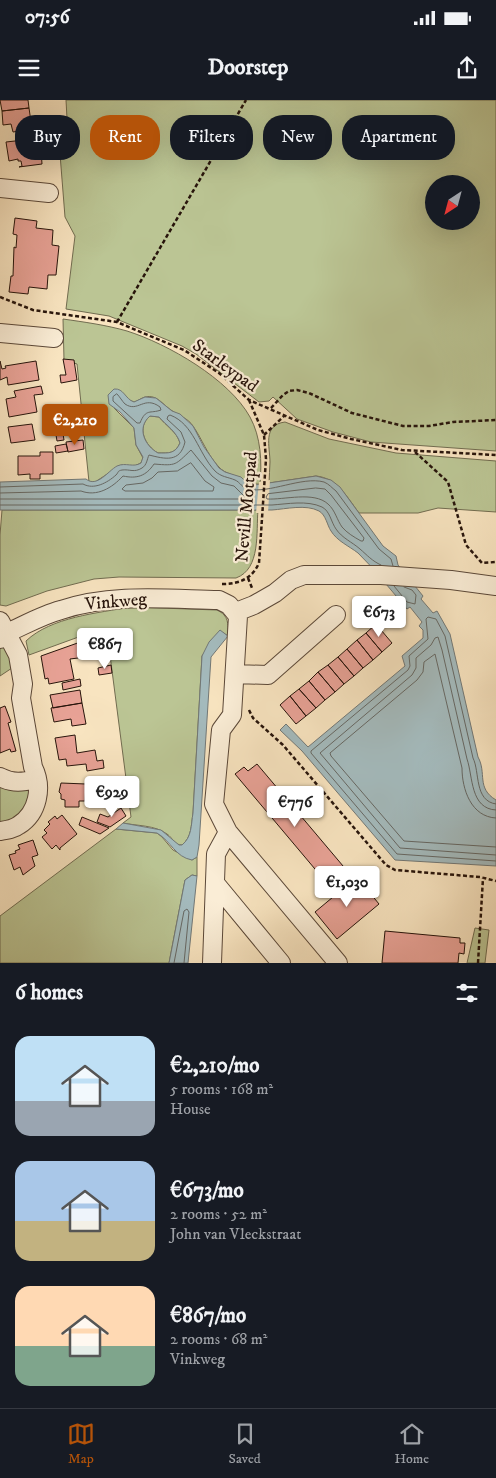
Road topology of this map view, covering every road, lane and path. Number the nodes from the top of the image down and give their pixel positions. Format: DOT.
graph roads {
  1 [pos="246,100"];
  2 [pos="0,188"];
  3 [pos="49,193"];
  4 [pos="0,297"];
  5 [pos="117,322"];
  6 [pos="0,333"];
  7 [pos="54,338"];
  8 [pos="249,400"];
  9 [pos="270,408"];
  10 [pos="284,416"];
  11 [pos="496,420"];
  12 [pos="264,435"];
  13 [pos="414,450"];
  14 [pos="496,455"];
  15 [pos="496,562"];
  16 [pos="248,578"];
  17 [pos="496,586"];
  18 [pos="236,612"];
  19 [pos="336,615"];
  20 [pos="2,631"];
  21 [pos="235,674"];
  22 [pos="248,703"];
  23 [pos="0,777"];
  24 [pos="37,778"];
  25 [pos="0,831"];
  26 [pos="228,832"];
  27 [pos="483,878"];
  28 [pos="496,881"];
  29 [pos="215,883"];
  30 [pos="212,963"];
  31 [pos="281,963"];
  32 [pos="338,963"];
  33 [pos="478,963"];
  1 -- 5 [label="path"];
  2 -- 3 [label="street"];
  4 -- 5 [label="path, Starleypad"];
  5 -- 8 [label="path, Starleypad"];
  6 -- 7 [label="street"];
  8 -- 9 [label="path, Starleypad"];
  8 -- 12 [label="path, Nevill Mottpad"];
  9 -- 10 [label="path, Starleypad"];
  9 -- 11 [label="path"];
  10 -- 12 [label="path, Nevill Mottpad"];
  10 -- 13 [label="path, Starleypad"];
  12 -- 16 [label="path, Nevill Mottpad"];
  13 -- 14 [label="path, Starleypad"];
  13 -- 15 [label="path"];
  17 -- 18 [label="street"];
  18 -- 20 [label="street, Vinkweg"];
  18 -- 21 [label="street"];
  19 -- 21 [label="street"];
  20 -- 24 [label="street"];
  21 -- 26 [label="street"];
  22 -- 27 [label="path"];
  23 -- 24 [label="street"];
  24 -- 25 [label="street"];
  26 -- 29 [label="street"];
  26 -- 32 [label="street"];
  27 -- 28 [label="path"];
  27 -- 33 [label="path"];
  29 -- 30 [label="street"];
  29 -- 31 [label="street"];
}
